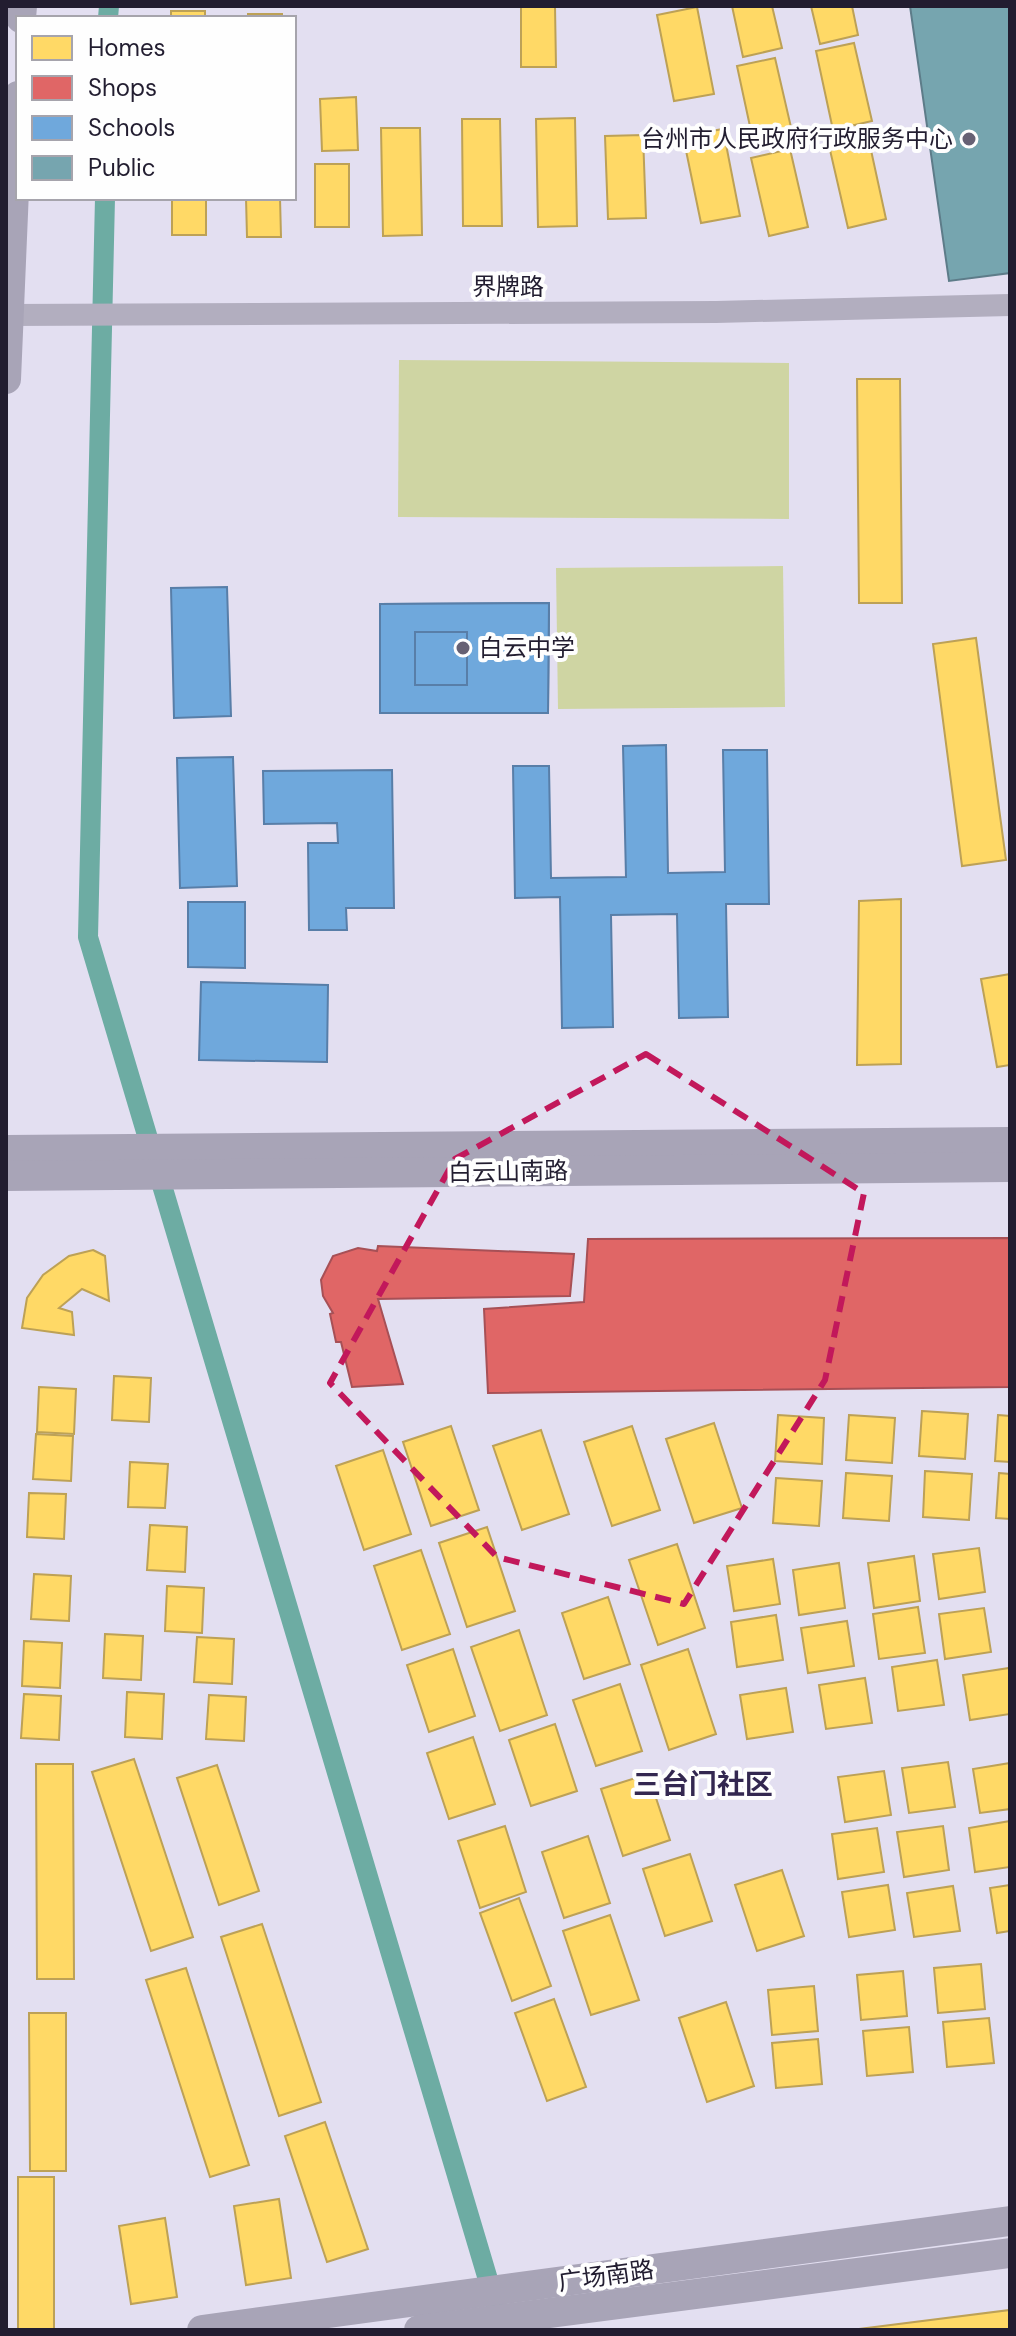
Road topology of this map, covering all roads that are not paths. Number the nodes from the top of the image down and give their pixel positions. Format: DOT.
graph roads {
  1 [pos="16,136"];
  2 [pos="1010,305"];
  3 [pos="7,315"];
  4 [pos="6,379"];
  5 [pos="1010,1142"];
  6 [pos="6,1150"];
  7 [pos="205,1161"];
  8 [pos="117,1162"];
  9 [pos="1010,1167"];
  10 [pos="6,1176"];
  11 [pos="1010,2221"];
  12 [pos="1010,2253"];
  13 [pos="487,2306"];
  14 [pos="202,2330"];
  15 [pos="419,2330"];
  1 -- 3 [label="main road"];
  2 -- 3 [label="street, 界牌路"];
  3 -- 4 [label="main road"];
  5 -- 7 [label="main road, 白云山南路"];
  6 -- 8 [label="main road, 白云山南路"];
  7 -- 8 [label="main road, 白云山南路"];
  7 -- 9 [label="main road, 白云山南路"];
  8 -- 10 [label="main road, 白云山南路"];
  11 -- 13 [label="main road, 广场南路"];
  12 -- 13 [label="main road, 广场南路"];
  13 -- 14 [label="main road, 广场南路"];
  13 -- 15 [label="main road, 广场南路"];
}
